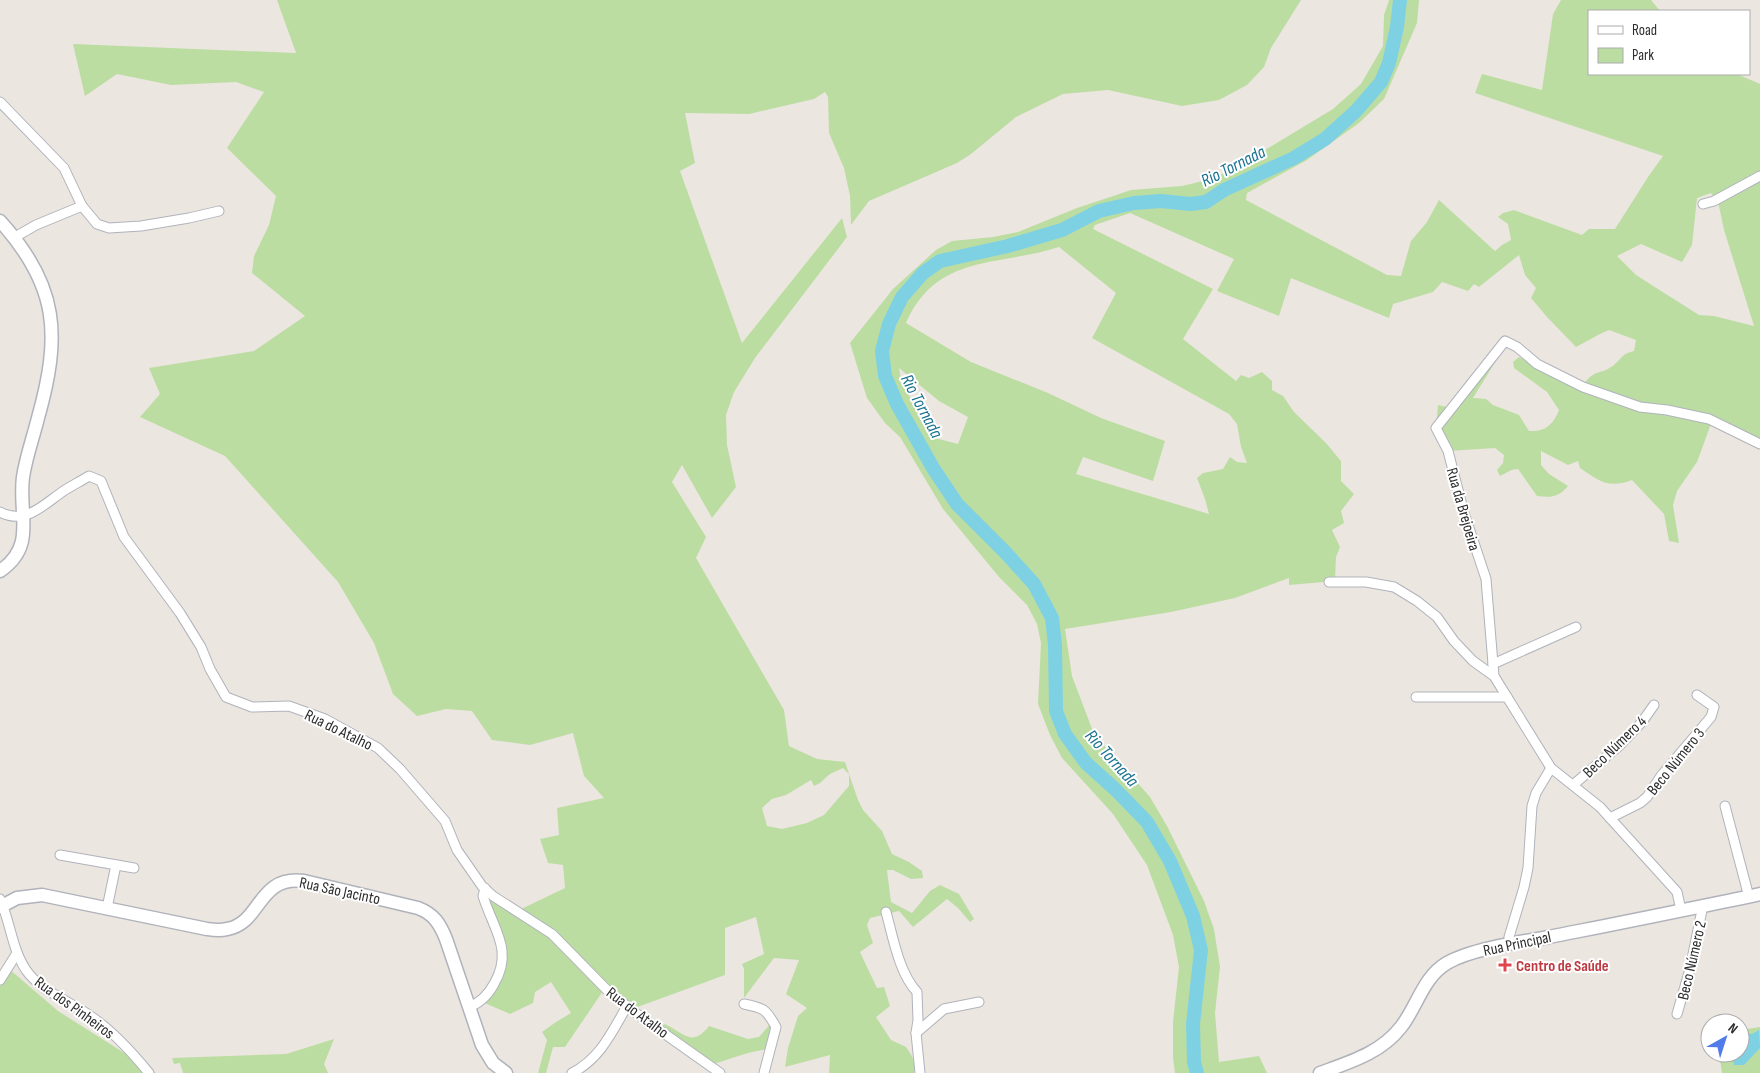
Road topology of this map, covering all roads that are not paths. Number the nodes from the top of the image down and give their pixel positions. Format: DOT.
graph roads {
  1 [pos="0,102"];
  2 [pos="1760,176"];
  3 [pos="1704,204"];
  4 [pos="82,206"];
  5 [pos="219,211"];
  6 [pos="0,221"];
  7 [pos="15,237"];
  8 [pos="1760,444"];
  9 [pos="0,512"];
  10 [pos="23,516"];
  11 [pos="0,572"];
  12 [pos="1329,582"];
  13 [pos="1576,627"];
  14 [pos="1493,664"];
  15 [pos="1494,676"];
  16 [pos="1697,695"];
  17 [pos="1416,697"];
  18 [pos="1507,697"];
  19 [pos="1654,705"];
  20 [pos="1551,768"];
  21 [pos="1573,785"];
  22 [pos="1726,806"];
  23 [pos="1610,818"];
  24 [pos="60,855"];
  25 [pos="116,865"];
  26 [pos="134,868"];
  27 [pos="484,888"];
  28 [pos="1754,896"];
  29 [pos="1,904"];
  30 [pos="1703,905"];
  31 [pos="107,908"];
  32 [pos="1681,910"];
  33 [pos="886,912"];
  34 [pos="1509,945"];
  35 [pos="17,953"];
  36 [pos="0,980"];
  37 [pos="979,1002"];
  38 [pos="744,1004"];
  39 [pos="628,1006"];
  40 [pos="469,1007"];
  41 [pos="1677,1014"];
  42 [pos="916,1034"];
  43 [pos="149,1073"];
  44 [pos="506,1073"];
  45 [pos="572,1073"];
  46 [pos="720,1073"];
  47 [pos="764,1073"];
  48 [pos="920,1073"];
  49 [pos="1320,1073"];
  1 -- 4 [label="street"];
  2 -- 3 [label="street"];
  4 -- 5 [label="street"];
  4 -- 7 [label="street"];
  6 -- 7 [label="main road"];
  7 -- 10 [label="main road"];
  8 -- 14 [label="street, Rua da Brejoeira"];
  9 -- 10 [label="street"];
  10 -- 11 [label="main road"];
  10 -- 27 [label="street, Rua do Atalho"];
  12 -- 15 [label="street"];
  13 -- 14 [label="street"];
  14 -- 15 [label="street, Rua da Brejoeira"];
  15 -- 18 [label="street, Rua da Brejoeira"];
  16 -- 23 [label="street, Beco Número 3"];
  17 -- 18 [label="street"];
  18 -- 20 [label="street, Rua da Brejoeira"];
  19 -- 21 [label="street, Beco Número 4"];
  20 -- 21 [label="street, Rua da Brejoeira"];
  20 -- 34 [label="street"];
  21 -- 23 [label="street, Rua da Brejoeira"];
  22 -- 28 [label="street"];
  23 -- 32 [label="street, Rua da Brejoeira"];
  24 -- 25 [label="street"];
  25 -- 26 [label="street"];
  25 -- 31 [label="street"];
  27 -- 39 [label="street, Rua do Atalho"];
  27 -- 40 [label="street"];
  28 -- 30 [label="main road, Rua Principal"];
  29 -- 31 [label="main road, Rua São Jacinto"];
  29 -- 35 [label="street, Rua dos Pinheiros"];
  30 -- 32 [label="main road, Rua Principal"];
  30 -- 41 [label="street, Beco Número 2"];
  31 -- 40 [label="main road, Rua São Jacinto"];
  32 -- 34 [label="main road, Rua Principal"];
  33 -- 42 [label="street"];
  34 -- 49 [label="main road, Rua Principal"];
  35 -- 36 [label="street"];
  35 -- 43 [label="street, Rua dos Pinheiros"];
  37 -- 42 [label="street"];
  38 -- 47 [label="street"];
  39 -- 45 [label="street"];
  39 -- 46 [label="street, Rua do Atalho"];
  40 -- 44 [label="main road, Rua São Jacinto"];
  42 -- 48 [label="street"];
}
